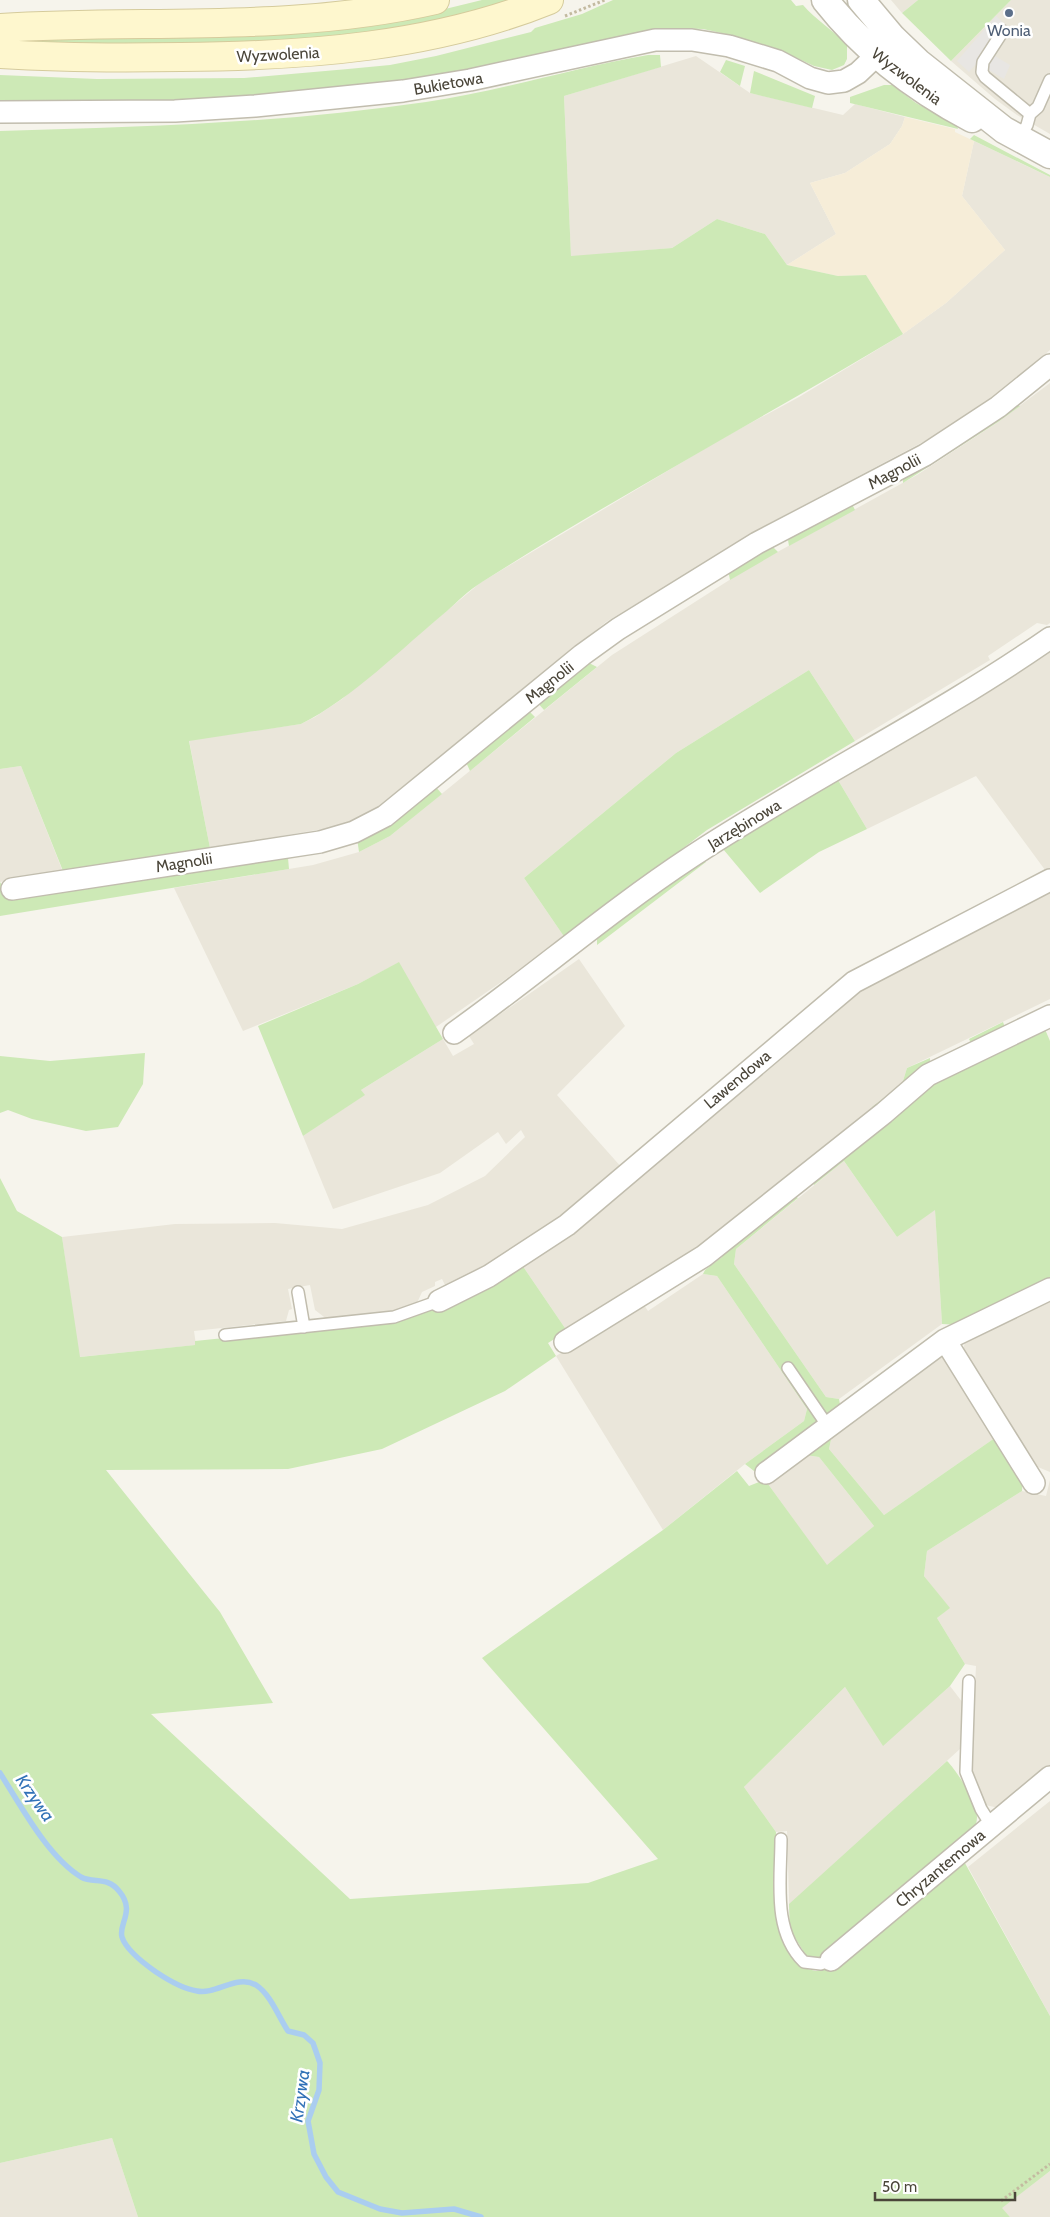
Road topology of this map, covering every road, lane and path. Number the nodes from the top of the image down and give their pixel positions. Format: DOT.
graph roads {
  1 [pos="434,0"];
  2 [pos="549,0"];
  3 [pos="825,0"];
  4 [pos="860,0"];
  5 [pos="0,28"];
  6 [pos="1003,30"];
  7 [pos="0,54"];
  8 [pos="877,55"];
  9 [pos="1050,80"];
  10 [pos="0,112"];
  11 [pos="1030,114"];
  12 [pos="1012,134"];
  13 [pos="1050,155"];
  14 [pos="1050,365"];
  15 [pos="1050,638"];
  16 [pos="1050,880"];
  17 [pos="12,889"];
  18 [pos="1050,1016"];
  19 [pos="454,1033"];
  20 [pos="1050,1289"];
  21 [pos="298,1292"];
  22 [pos="440,1301"];
  23 [pos="304,1327"];
  24 [pos="225,1336"];
  25 [pos="946,1340"];
  26 [pos="565,1342"];
  27 [pos="788,1368"];
  28 [pos="829,1428"];
  29 [pos="766,1473"];
  30 [pos="1034,1483"];
  31 [pos="969,1681"];
  32 [pos="1050,1777"];
  33 [pos="991,1825"];
  34 [pos="781,1839"];
  35 [pos="831,1960"];
  36 [pos="1050,2164"];
  37 [pos="1001,2201"];
  1 -- 5 [label="main road, Wyzwolenia"];
  2 -- 7 [label="main road, Wyzwolenia"];
  3 -- 8 [label="street, Wyzwolenia"];
  4 -- 12 [label="street, Wyzwolenia"];
  6 -- 11 [label="lane"];
  8 -- 10 [label="street, Bukietowa"];
  8 -- 12 [label="street, Wyzwolenia"];
  9 -- 11 [label="lane"];
  11 -- 12 [label="lane"];
  12 -- 13 [label="street, Wyzwolenia"];
  14 -- 17 [label="street, Magnolii"];
  15 -- 19 [label="street, Jarzębinowa"];
  16 -- 22 [label="street, Lawendowa"];
  18 -- 26 [label="street"];
  20 -- 25 [label="street"];
  21 -- 23 [label="lane"];
  22 -- 23 [label="lane"];
  23 -- 24 [label="lane"];
  25 -- 28 [label="street"];
  25 -- 30 [label="street"];
  27 -- 28 [label="lane"];
  28 -- 29 [label="street"];
  31 -- 33 [label="lane"];
  32 -- 33 [label="street, Chryzantemowa"];
  33 -- 35 [label="street, Chryzantemowa"];
  34 -- 35 [label="lane"];
  36 -- 37 [label="path"];
}
